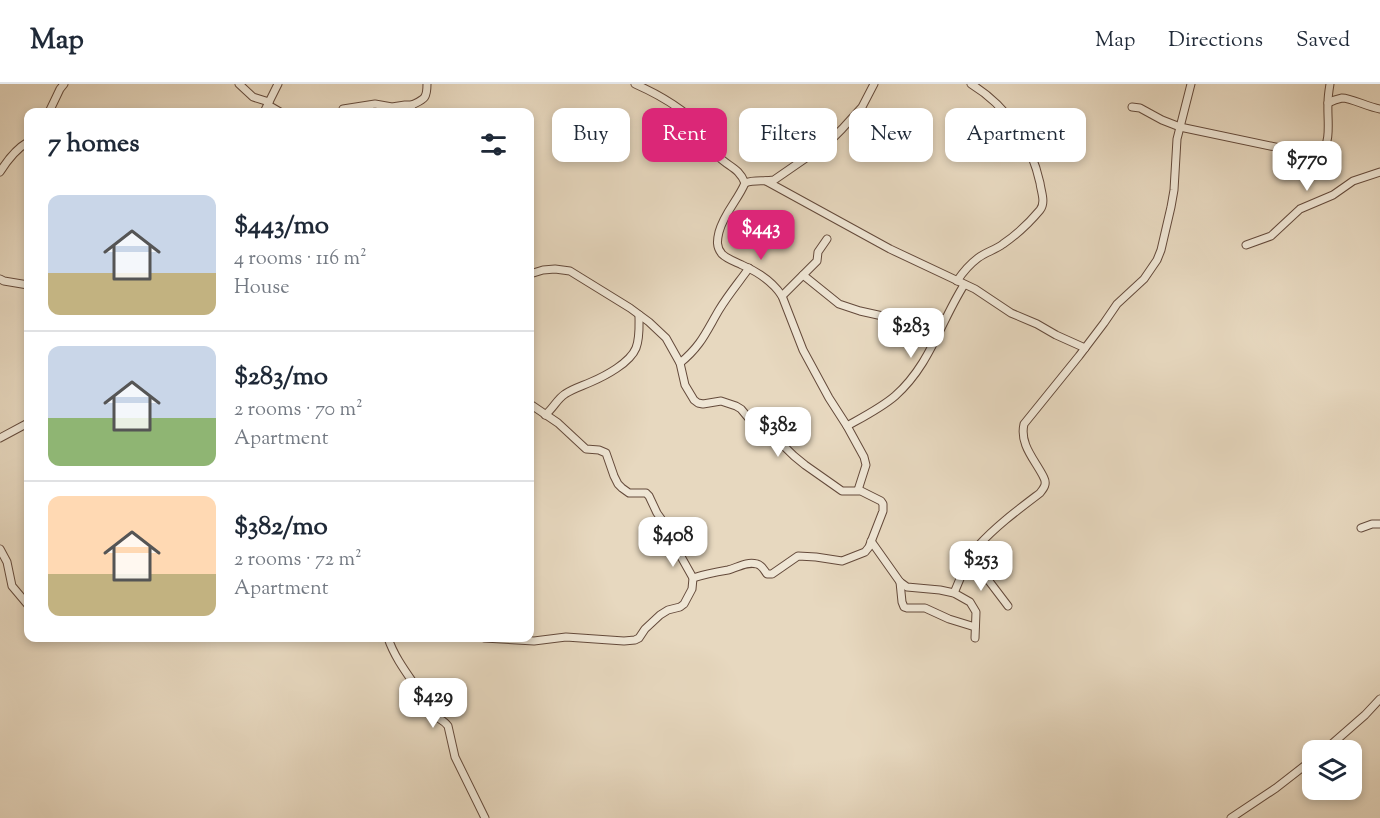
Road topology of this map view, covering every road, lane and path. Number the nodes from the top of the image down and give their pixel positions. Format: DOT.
graph roads {
  1 [pos="64,84"];
  2 [pos="239,84"];
  3 [pos="278,84"];
  4 [pos="427,84"];
  5 [pos="635,84"];
  6 [pos="874,84"];
  7 [pos="971,84"];
  8 [pos="1191,84"];
  9 [pos="1329,84"];
  10 [pos="1328,103"];
  11 [pos="1132,106"];
  12 [pos="267,107"];
  13 [pos="51,108"];
  14 [pos="357,108"];
  15 [pos="409,108"];
  16 [pos="411,108"];
  17 [pos="1380,109"];
  18 [pos="1180,127"];
  19 [pos="24,145"];
  20 [pos="0,172"];
  21 [pos="1380,172"];
  22 [pos="766,181"];
  23 [pos="745,183"];
  24 [pos="827,239"];
  25 [pos="1246,245"];
  26 [pos="749,268"];
  27 [pos="534,273"];
  28 [pos="803,275"];
  29 [pos="0,279"];
  30 [pos="957,281"];
  31 [pos="24,284"];
  32 [pos="964,285"];
  33 [pos="782,296"];
  34 [pos="639,315"];
  35 [pos="945,319"];
  36 [pos="1085,348"];
  37 [pos="680,363"];
  38 [pos="534,407"];
  39 [pos="545,414"];
  40 [pos="24,425"];
  41 [pos="847,426"];
  42 [pos="0,438"];
  43 [pos="858,490"];
  44 [pos="1380,524"];
  45 [pos="1361,528"];
  46 [pos="871,541"];
  47 [pos="0,549"];
  48 [pos="967,563"];
  49 [pos="693,578"];
  50 [pos="900,582"];
  51 [pos="954,593"];
  52 [pos="24,600"];
  53 [pos="1008,606"];
  54 [pos="975,627"];
  55 [pos="975,638"];
  56 [pos="534,641"];
  57 [pos="390,642"];
  58 [pos="1380,699"];
  59 [pos="1336,740"];
  60 [pos="1302,768"];
  61 [pos="485,818"];
  62 [pos="1231,818"];
  1 -- 13 [label="street"];
  2 -- 12 [label="street"];
  3 -- 12 [label="street"];
  4 -- 16 [label="street"];
  5 -- 23 [label="street"];
  6 -- 22 [label="street"];
  7 -- 30 [label="street"];
  8 -- 18 [label="street"];
  9 -- 10 [label="street"];
  10 -- 17 [label="street"];
  10 -- 18 [label="street"];
  11 -- 18 [label="street"];
  14 -- 15 [label="street"];
  18 -- 36 [label="street"];
  19 -- 20 [label="street"];
  21 -- 25 [label="street"];
  22 -- 23 [label="street"];
  22 -- 30 [label="street"];
  23 -- 26 [label="street"];
  24 -- 28 [label="street"];
  26 -- 33 [label="street"];
  26 -- 37 [label="street"];
  27 -- 34 [label="street"];
  28 -- 33 [label="street"];
  28 -- 35 [label="street"];
  29 -- 31 [label="street"];
  30 -- 32 [label="street"];
  32 -- 35 [label="street"];
  32 -- 36 [label="street"];
  33 -- 41 [label="street"];
  34 -- 37 [label="street"];
  34 -- 39 [label="street"];
  35 -- 41 [label="street"];
  36 -- 48 [label="street"];
  37 -- 43 [label="street"];
  38 -- 39 [label="street"];
  39 -- 49 [label="street"];
  40 -- 42 [label="street"];
  41 -- 43 [label="street"];
  43 -- 46 [label="street"];
  44 -- 45 [label="street"];
  46 -- 49 [label="street"];
  46 -- 50 [label="street"];
  47 -- 52 [label="street"];
  48 -- 51 [label="street"];
  48 -- 53 [label="street"];
  49 -- 56 [label="street"];
  50 -- 51 [label="street"];
  50 -- 54 [label="street"];
  51 -- 54 [label="street"];
  54 -- 55 [label="street"];
  57 -- 61 [label="street"];
  58 -- 59 [label="street"];
  60 -- 62 [label="street"];
}
